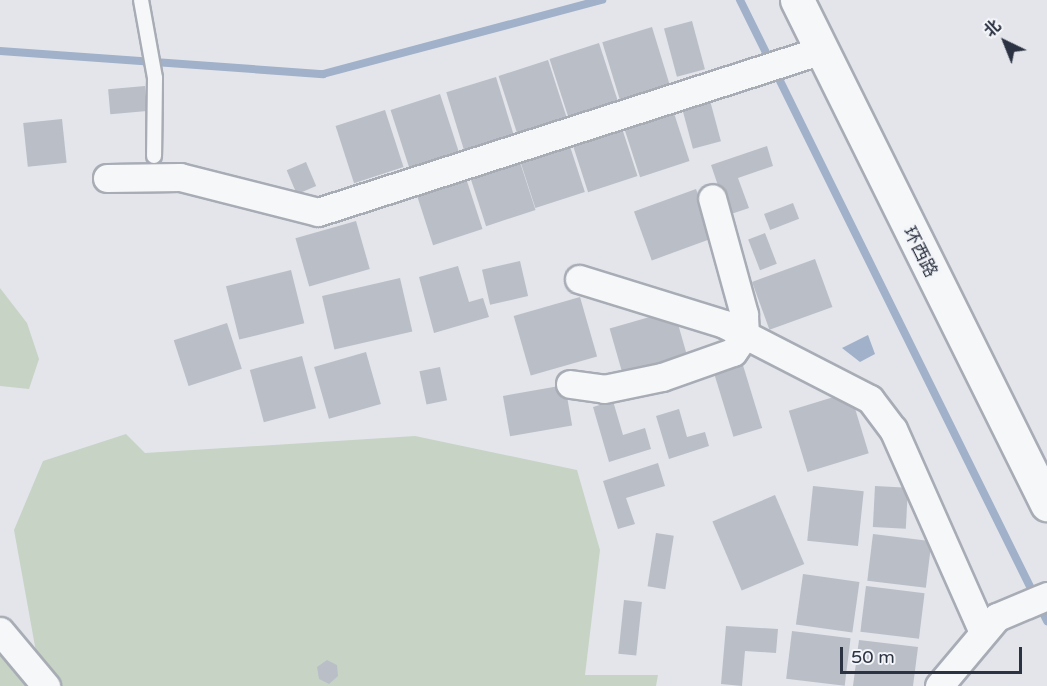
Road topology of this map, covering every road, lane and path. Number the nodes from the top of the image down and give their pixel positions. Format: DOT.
graph roads {
  1 [pos="141,0"];
  2 [pos="797,0"];
  3 [pos="804,54"];
  4 [pos="154,156"];
  5 [pos="106,178"];
  6 [pos="712,198"];
  7 [pos="579,279"];
  8 [pos="745,334"];
  9 [pos="570,384"];
  10 [pos="1047,504"];
  11 [pos="1047,596"];
  12 [pos="990,625"];
  13 [pos="0,631"];
  14 [pos="46,686"];
  15 [pos="939,686"];
  1 -- 4 [label="lane"];
  2 -- 3 [label="street, 环西路"];
  3 -- 5 [label="street"];
  3 -- 10 [label="street, 环西路"];
  6 -- 8 [label="street"];
  7 -- 8 [label="street"];
  8 -- 9 [label="street"];
  8 -- 12 [label="street"];
  11 -- 12 [label="street"];
  12 -- 15 [label="street"];
  13 -- 14 [label="street"];
}
